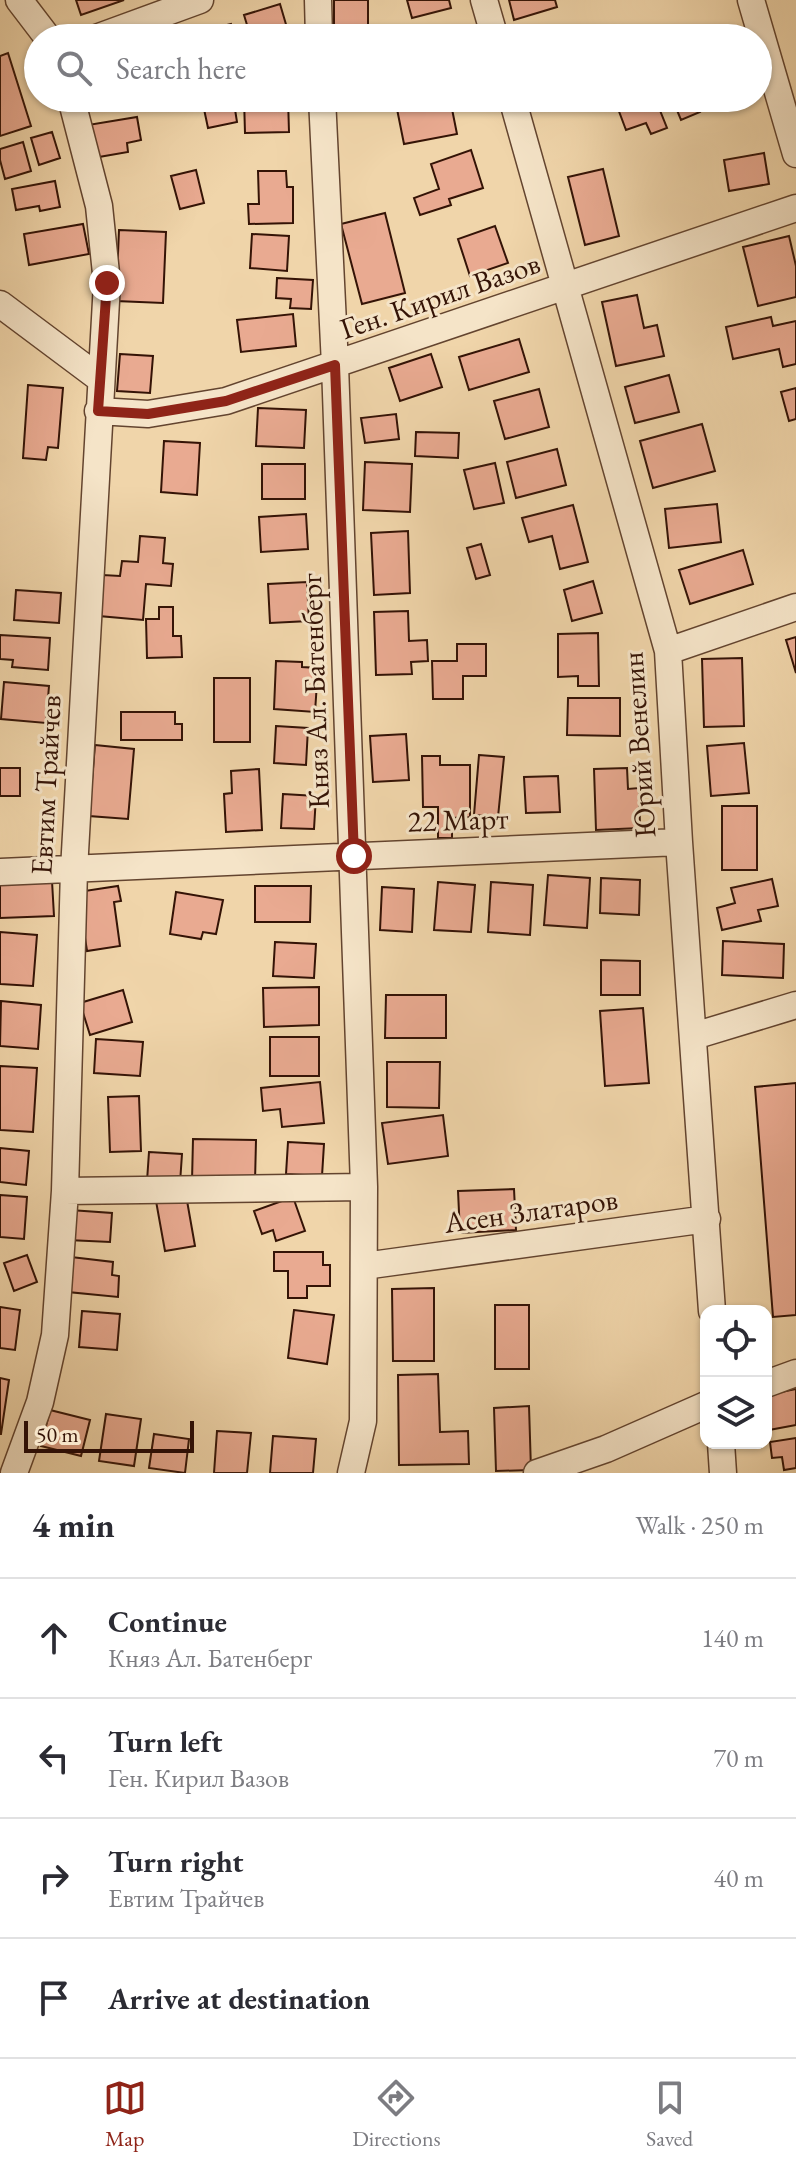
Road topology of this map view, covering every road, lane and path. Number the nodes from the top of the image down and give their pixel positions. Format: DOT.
graph roads {
  1 [pos="19,0"];
  2 [pos="200,0"];
  3 [pos="318,0"];
  4 [pos="484,0"];
  5 [pos="751,0"];
  6 [pos="37,24"];
  7 [pos="134,24"];
  8 [pos="319,24"];
  9 [pos="491,24"];
  10 [pos="758,24"];
  11 [pos="772,72"];
  12 [pos="75,112"];
  13 [pos="323,112"];
  14 [pos="516,112"];
  15 [pos="796,154"];
  16 [pos="796,208"];
  17 [pos="565,287"];
  18 [pos="0,304"];
  19 [pos="335,365"];
  20 [pos="99,378"];
  21 [pos="98,411"];
  22 [pos="796,607"];
  23 [pos="668,651"];
  24 [pos="679,842"];
  25 [pos="354,856"];
  26 [pos="74,870"];
  27 [pos="0,872"];
  28 [pos="796,1005"];
  29 [pos="694,1036"];
  30 [pos="364,1187"];
  31 [pos="65,1191"];
  32 [pos="707,1219"];
  33 [pos="364,1266"];
  34 [pos="712,1305"];
  35 [pos="796,1373"];
  36 [pos="772,1382"];
  37 [pos="700,1408"];
  38 [pos="721,1449"];
  39 [pos="14,1473"];
  40 [pos="351,1473"];
  41 [pos="537,1473"];
  42 [pos="723,1473"];
  1 -- 6 [label="street"];
  2 -- 7 [label="street"];
  3 -- 8 [label="street"];
  4 -- 9 [label="street"];
  5 -- 10 [label="street"];
  11 -- 15 [label="street"];
  12 -- 20 [label="street, Евтим Трайчев"];
  13 -- 19 [label="street, Княз Ал. Батенберг"];
  14 -- 17 [label="street, Юрий Венелин"];
  16 -- 17 [label="street, Ген. Кирил Вазов"];
  17 -- 19 [label="street, Ген. Кирил Вазов"];
  17 -- 23 [label="street, Юрий Венелин"];
  18 -- 20 [label="street"];
  19 -- 21 [label="street, Ген. Кирил Вазов"];
  19 -- 25 [label="street, Княз Ал. Батенберг"];
  20 -- 21 [label="street, Евтим Трайчев"];
  21 -- 26 [label="street, Евтим Трайчев"];
  22 -- 23 [label="street"];
  23 -- 24 [label="street, Юрий Венелин"];
  24 -- 25 [label="street, 22 Март"];
  24 -- 29 [label="street, Юрий Венелин"];
  25 -- 26 [label="street, 22 Март"];
  25 -- 30 [label="street, Княз Ал. Батенберг"];
  26 -- 27 [label="street, 22 Март"];
  26 -- 31 [label="street, Евтим Трайчев"];
  28 -- 29 [label="street"];
  29 -- 32 [label="street, Юрий Венелин"];
  30 -- 31 [label="street"];
  30 -- 33 [label="street, Княз Ал. Батенберг"];
  31 -- 39 [label="street, Евтим Трайчев"];
  32 -- 33 [label="street, Асен Златаров"];
  32 -- 34 [label="street, Юрий Венелин"];
  33 -- 40 [label="street, Княз Ал. Батенберг"];
  35 -- 36 [label="street"];
  37 -- 41 [label="street"];
  38 -- 42 [label="street"];
}
